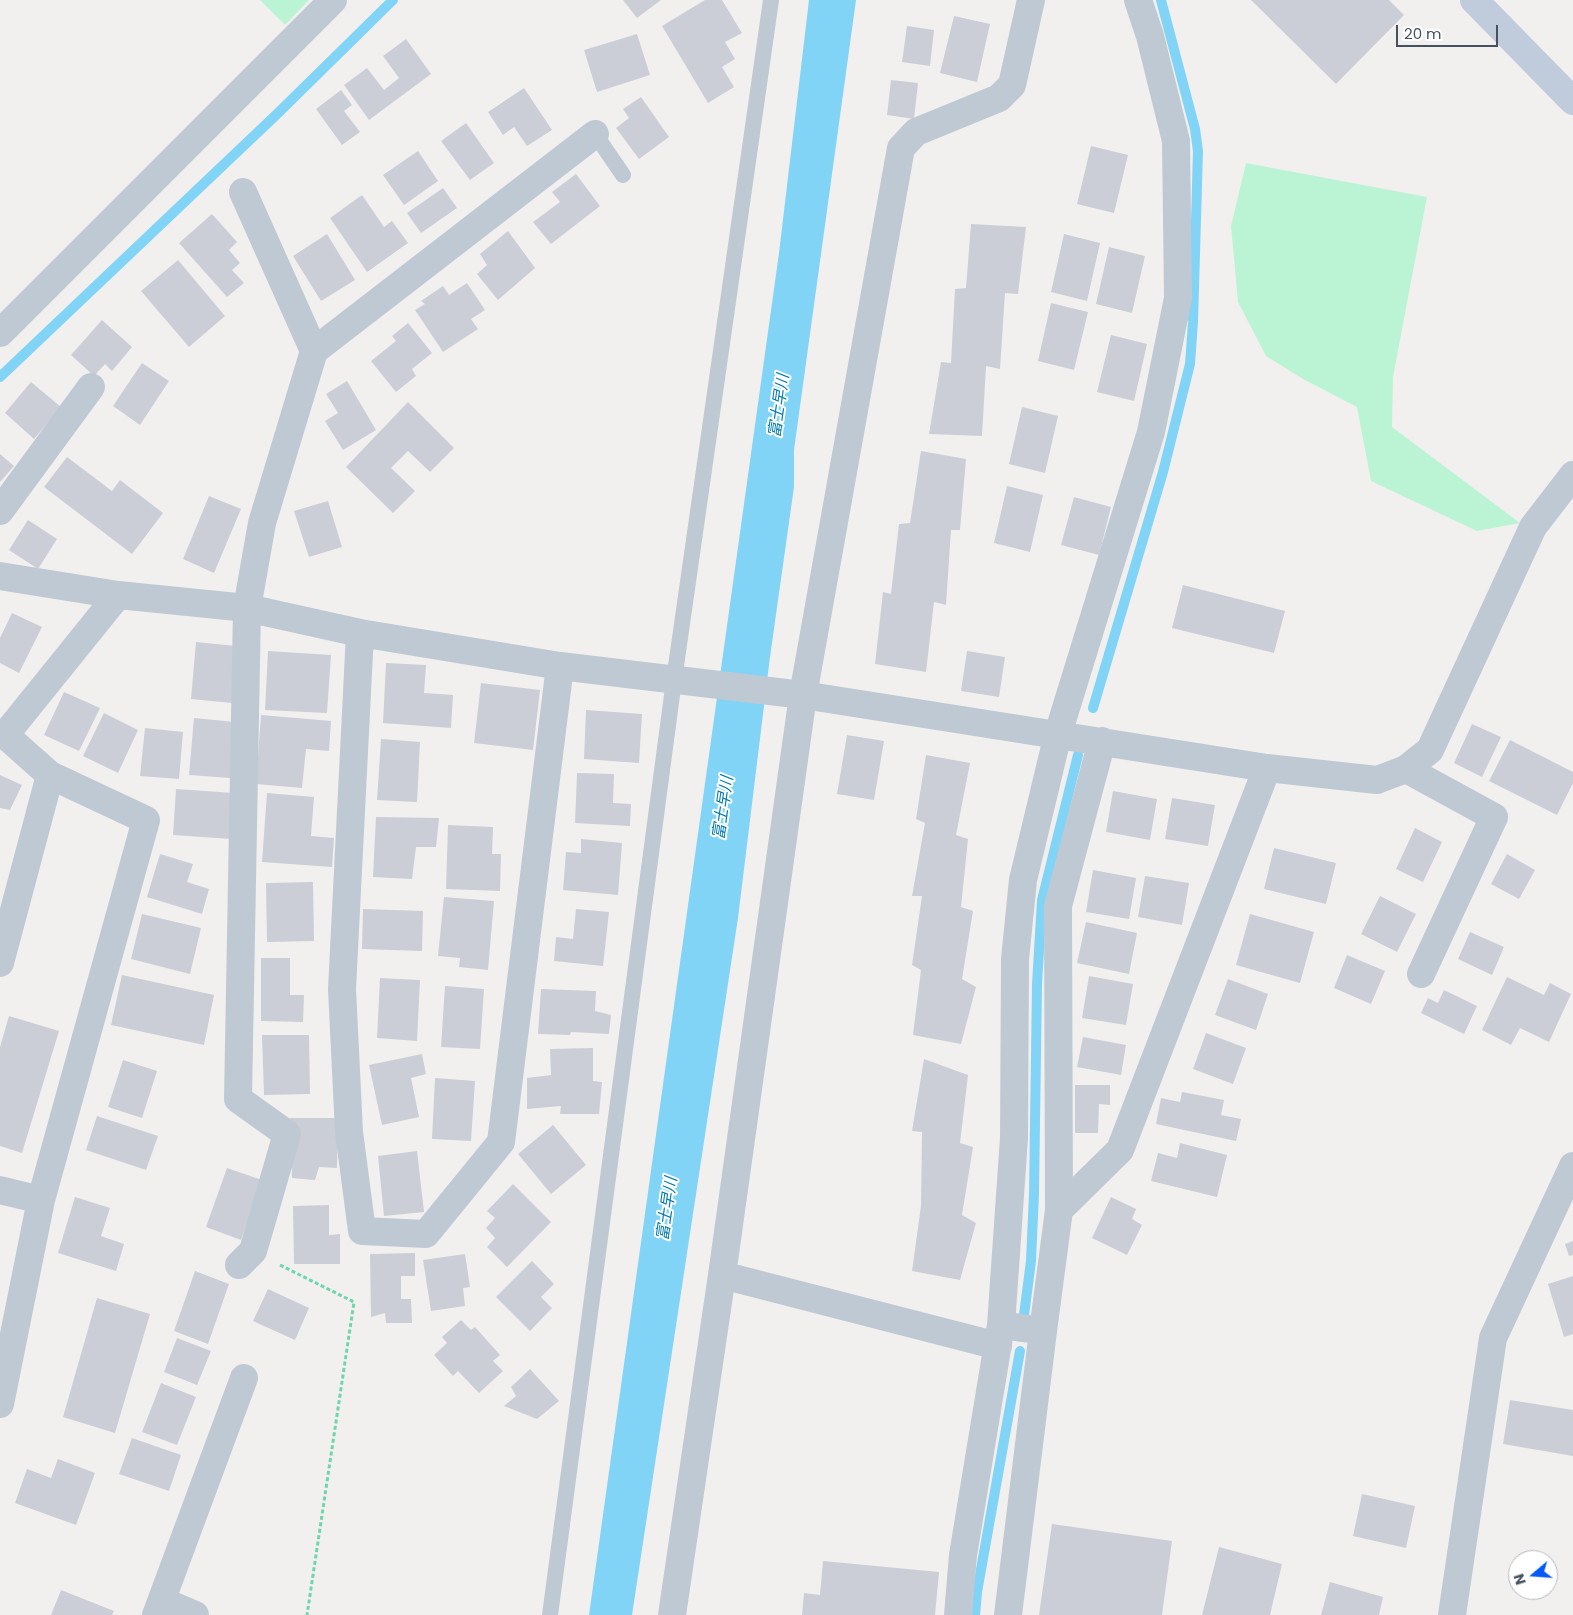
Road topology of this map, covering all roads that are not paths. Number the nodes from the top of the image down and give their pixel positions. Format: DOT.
graph roads {
  1 [pos="333,0"];
  2 [pos="770,0"];
  3 [pos="1031,0"];
  4 [pos="1138,0"];
  5 [pos="1474,0"];
  6 [pos="1573,101"];
  7 [pos="595,134"];
  8 [pos="623,175"];
  9 [pos="243,192"];
  10 [pos="0,333"];
  11 [pos="314,351"];
  12 [pos="91,387"];
  13 [pos="1573,475"];
  14 [pos="0,510"];
  15 [pos="0,576"];
  16 [pos="118,595"];
  17 [pos="247,608"];
  18 [pos="360,633"];
  19 [pos="560,666"];
  20 [pos="685,682"];
  21 [pos="793,694"];
  22 [pos="1058,734"];
  23 [pos="1102,741"];
  24 [pos="1267,768"];
  25 [pos="1406,770"];
  26 [pos="50,775"];
  27 [pos="0,963"];
  28 [pos="1421,974"];
  29 [pos="1573,1166"];
  30 [pos="0,1190"];
  31 [pos="41,1200"];
  32 [pos="1059,1210"];
  33 [pos="246,1258"];
  34 [pos="722,1274"];
  35 [pos="1043,1331"];
  36 [pos="999,1336"];
  37 [pos="244,1378"];
  38 [pos="0,1404"];
  39 [pos="159,1608"];
  40 [pos="195,1615"];
  41 [pos="550,1615"];
  42 [pos="672,1615"];
  43 [pos="958,1615"];
  44 [pos="1008,1615"];
  45 [pos="1452,1615"];
  1 -- 10 [label="street"];
  2 -- 20 [label="lane"];
  3 -- 21 [label="street"];
  4 -- 22 [label="street"];
  5 -- 6 [label="main road"];
  7 -- 8 [label="lane"];
  7 -- 11 [label="street"];
  9 -- 11 [label="street"];
  11 -- 17 [label="street"];
  12 -- 14 [label="street"];
  13 -- 25 [label="street"];
  15 -- 16 [label="street"];
  16 -- 17 [label="street"];
  16 -- 26 [label="street"];
  17 -- 18 [label="street"];
  17 -- 33 [label="street"];
  18 -- 19 [label="street"];
  18 -- 19 [label="street"];
  19 -- 20 [label="street"];
  20 -- 21 [label="street"];
  20 -- 41 [label="lane"];
  21 -- 22 [label="street"];
  21 -- 34 [label="street"];
  22 -- 23 [label="street"];
  22 -- 36 [label="street"];
  23 -- 24 [label="street"];
  23 -- 32 [label="street"];
  24 -- 25 [label="street"];
  24 -- 32 [label="street"];
  25 -- 28 [label="street"];
  26 -- 27 [label="street"];
  26 -- 31 [label="street"];
  29 -- 45 [label="street"];
  30 -- 31 [label="street"];
  31 -- 38 [label="street"];
  32 -- 35 [label="street"];
  34 -- 36 [label="street"];
  34 -- 42 [label="street"];
  35 -- 36 [label="street"];
  35 -- 44 [label="street"];
  36 -- 43 [label="street"];
  37 -- 39 [label="street"];
  39 -- 40 [label="street"];
}
